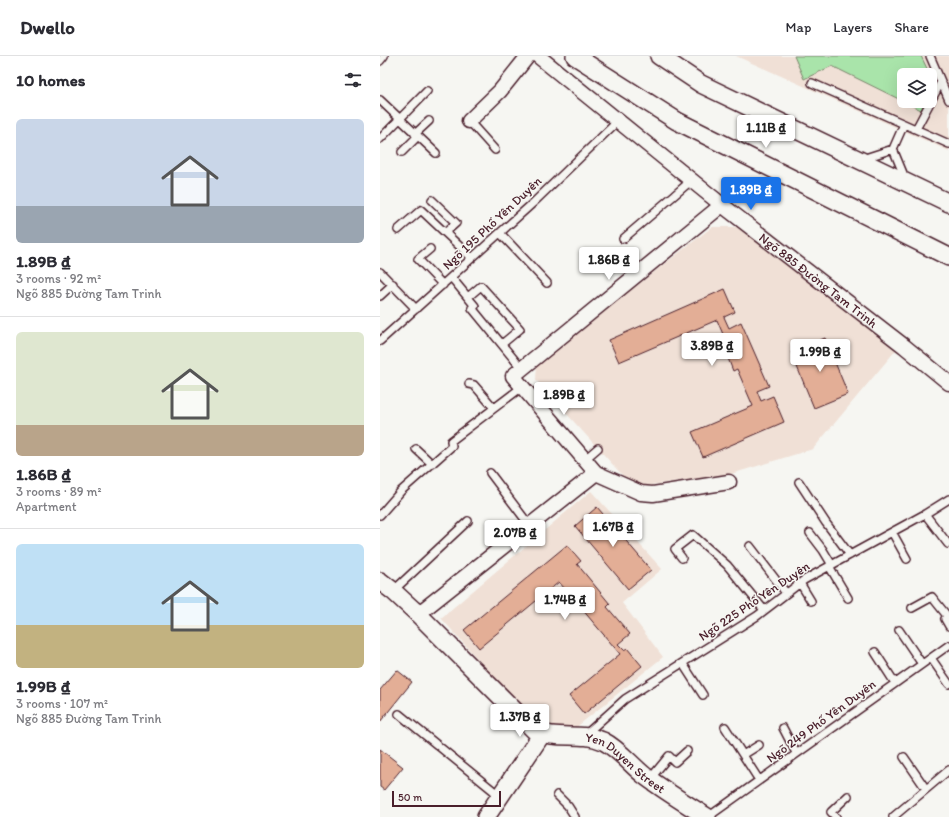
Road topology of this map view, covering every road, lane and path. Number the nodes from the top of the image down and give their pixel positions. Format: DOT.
graph roads {
  1 [pos="384,56"];
  2 [pos="528,56"];
  3 [pos="538,56"];
  4 [pos="575,56"];
  5 [pos="659,56"];
  6 [pos="930,56"];
  7 [pos="380,61"];
  8 [pos="941,82"];
  9 [pos="812,83"];
  10 [pos="427,91"];
  11 [pos="380,100"];
  12 [pos="949,100"];
  13 [pos="399,119"];
  14 [pos="619,120"];
  15 [pos="429,121"];
  16 [pos="469,121"];
  17 [pos="904,124"];
  18 [pos="916,129"];
  19 [pos="416,135"];
  20 [pos="380,139"];
  21 [pos="949,144"];
  22 [pos="893,149"];
  23 [pos="496,150"];
  24 [pos="402,152"];
  25 [pos="436,153"];
  26 [pos="858,160"];
  27 [pos="692,180"];
  28 [pos="907,184"];
  29 [pos="432,200"];
  30 [pos="949,203"];
  31 [pos="722,205"];
  32 [pos="398,230"];
  33 [pos="446,232"];
  34 [pos="500,233"];
  35 [pos="623,239"];
  36 [pos="430,249"];
  37 [pos="949,257"];
  38 [pos="472,258"];
  39 [pos="380,272"];
  40 [pos="451,278"];
  41 [pos="392,284"];
  42 [pos="547,284"];
  43 [pos="443,285"];
  44 [pos="380,296"];
  45 [pos="468,297"];
  46 [pos="416,309"];
  47 [pos="380,341"];
  48 [pos="502,344"];
  49 [pos="522,369"];
  50 [pos="949,383"];
  51 [pos="469,384"];
  52 [pos="522,387"];
  53 [pos="494,408"];
  54 [pos="598,448"];
  55 [pos="416,449"];
  56 [pos="584,460"];
  57 [pos="432,464"];
  58 [pos="490,473"];
  59 [pos="596,473"];
  60 [pos="729,482"];
  61 [pos="799,482"];
  62 [pos="949,499"];
  63 [pos="925,514"];
  64 [pos="380,516"];
  65 [pos="468,521"];
  66 [pos="530,526"];
  67 [pos="687,529"];
  68 [pos="892,532"];
  69 [pos="810,533"];
  70 [pos="692,535"];
  71 [pos="948,544"];
  72 [pos="750,546"];
  73 [pos="850,555"];
  74 [pos="682,558"];
  75 [pos="907,559"];
  76 [pos="830,566"];
  77 [pos="800,583"];
  78 [pos="387,586"];
  79 [pos="786,593"];
  80 [pos="848,598"];
  81 [pos="811,601"];
  82 [pos="912,608"];
  83 [pos="764,610"];
  84 [pos="418,614"];
  85 [pos="949,626"];
  86 [pos="899,630"];
  87 [pos="949,645"];
  88 [pos="875,652"];
  89 [pos="931,658"];
  90 [pos="682,664"];
  91 [pos="922,664"];
  92 [pos="894,683"];
  93 [pos="949,684"];
  94 [pos="703,695"];
  95 [pos="399,714"];
  96 [pos="725,727"];
  97 [pos="783,728"];
  98 [pos="542,734"];
  99 [pos="582,737"];
  100 [pos="759,745"];
  101 [pos="687,751"];
  102 [pos="796,753"];
  103 [pos="743,755"];
  104 [pos="904,757"];
  105 [pos="949,770"];
  106 [pos="650,779"];
  107 [pos="759,780"];
  108 [pos="926,789"];
  109 [pos="557,795"];
  110 [pos="500,796"];
  111 [pos="848,796"];
  112 [pos="486,817"];
  113 [pos="575,817"];
  114 [pos="707,817"];
  115 [pos="836,817"];
  116 [pos="893,817"];
  1 -- 7 [label="lane"];
  2 -- 16 [label="street"];
  3 -- 14 [label="street, Ngõ 885 Đường Tam Trinh"];
  4 -- 37 [label="street"];
  5 -- 26 [label="street"];
  6 -- 8 [label="lane"];
  8 -- 12 [label="lane"];
  8 -- 18 [label="lane"];
  9 -- 17 [label="lane"];
  10 -- 13 [label="lane"];
  11 -- 13 [label="lane"];
  13 -- 19 [label="lane"];
  13 -- 20 [label="lane"];
  14 -- 27 [label="street, Ngõ 885 Đường Tam Trinh"];
  14 -- 34 [label="lane, Ngõ 195 Phố Yên Duyên"];
  15 -- 19 [label="lane"];
  16 -- 23 [label="lane"];
  17 -- 18 [label="lane"];
  17 -- 22 [label="lane"];
  18 -- 21 [label="lane"];
  19 -- 24 [label="lane"];
  19 -- 25 [label="lane"];
  22 -- 26 [label="lane"];
  22 -- 28 [label="lane"];
  26 -- 28 [label="street"];
  27 -- 31 [label="street, Ngõ 885 Đường Tam Trinh"];
  27 -- 35 [label="lane"];
  28 -- 30 [label="street"];
  29 -- 33 [label="lane"];
  31 -- 49 [label="street"];
  31 -- 50 [label="street, Ngõ 885 Đường Tam Trinh"];
  32 -- 33 [label="lane"];
  33 -- 38 [label="lane"];
  34 -- 38 [label="lane, Ngõ 195 Phố Yên Duyên"];
  34 -- 42 [label="lane"];
  36 -- 43 [label="lane"];
  38 -- 40 [label="lane, Ngõ 195 Phố Yên Duyên"];
  39 -- 41 [label="lane"];
  40 -- 43 [label="lane, Ngõ 195 Phố Yên Duyên"];
  40 -- 45 [label="lane"];
  41 -- 44 [label="lane"];
  41 -- 46 [label="lane"];
  43 -- 46 [label="lane, Ngõ 195 Phố Yên Duyên"];
  45 -- 48 [label="lane"];
  45 -- 48 [label="lane"];
  46 -- 47 [label="lane, Ngõ 195 Phố Yên Duyên"];
  48 -- 49 [label="lane"];
  49 -- 52 [label="street"];
  51 -- 53 [label="lane"];
  52 -- 53 [label="lane"];
  52 -- 56 [label="street"];
  53 -- 57 [label="lane"];
  54 -- 56 [label="lane"];
  55 -- 57 [label="lane"];
  56 -- 59 [label="street"];
  57 -- 64 [label="lane"];
  58 -- 66 [label="lane"];
  59 -- 60 [label="street"];
  59 -- 66 [label="street"];
  61 -- 73 [label="lane"];
  62 -- 63 [label="lane, Ngõ 225 Phố Yên Duyên"];
  63 -- 68 [label="lane, Ngõ 225 Phố Yên Duyên"];
  63 -- 71 [label="lane"];
  65 -- 78 [label="lane"];
  66 -- 84 [label="street"];
  67 -- 70 [label="lane"];
  68 -- 73 [label="lane, Ngõ 225 Phố Yên Duyên"];
  68 -- 75 [label="lane"];
  69 -- 76 [label="lane"];
  70 -- 74 [label="lane"];
  70 -- 83 [label="lane"];
  72 -- 79 [label="lane"];
  73 -- 76 [label="lane, Ngõ 225 Phố Yên Duyên"];
  76 -- 77 [label="lane, Ngõ 225 Phố Yên Duyên"];
  76 -- 80 [label="lane"];
  77 -- 79 [label="lane, Ngõ 225 Phố Yên Duyên"];
  77 -- 81 [label="lane"];
  78 -- 84 [label="street, Yen Duyen Street"];
  79 -- 83 [label="lane, Ngõ 225 Phố Yên Duyên"];
  82 -- 85 [label="lane"];
  83 -- 90 [label="lane, Ngõ 225 Phố Yên Duyên"];
  84 -- 98 [label="street, Yen Duyen Street"];
  86 -- 91 [label="lane"];
  87 -- 89 [label="lane, Ngõ 249 Phố Yên Duyên"];
  88 -- 92 [label="lane"];
  89 -- 91 [label="lane, Ngõ 249 Phố Yên Duyên"];
  89 -- 93 [label="lane"];
  90 -- 94 [label="lane"];
  90 -- 99 [label="lane, Ngõ 225 Phố Yên Duyên"];
  91 -- 92 [label="lane, Ngõ 249 Phố Yên Duyên"];
  92 -- 102 [label="lane, Ngõ 249 Phố Yên Duyên"];
  95 -- 110 [label="lane"];
  96 -- 103 [label="lane"];
  97 -- 102 [label="lane"];
  98 -- 99 [label="street, Yen Duyen Street"];
  98 -- 110 [label="street"];
  99 -- 106 [label="street, Yen Duyen Street"];
  100 -- 103 [label="lane"];
  101 -- 106 [label="lane"];
  102 -- 107 [label="lane, Ngõ 249 Phố Yên Duyên"];
  103 -- 107 [label="lane"];
  104 -- 108 [label="lane"];
  105 -- 108 [label="lane"];
  106 -- 114 [label="street, Yen Duyen Street"];
  107 -- 114 [label="lane, Ngõ 249 Phố Yên Duyên"];
  108 -- 116 [label="lane"];
  109 -- 113 [label="lane"];
  110 -- 112 [label="street"];
  111 -- 115 [label="lane"];
}
